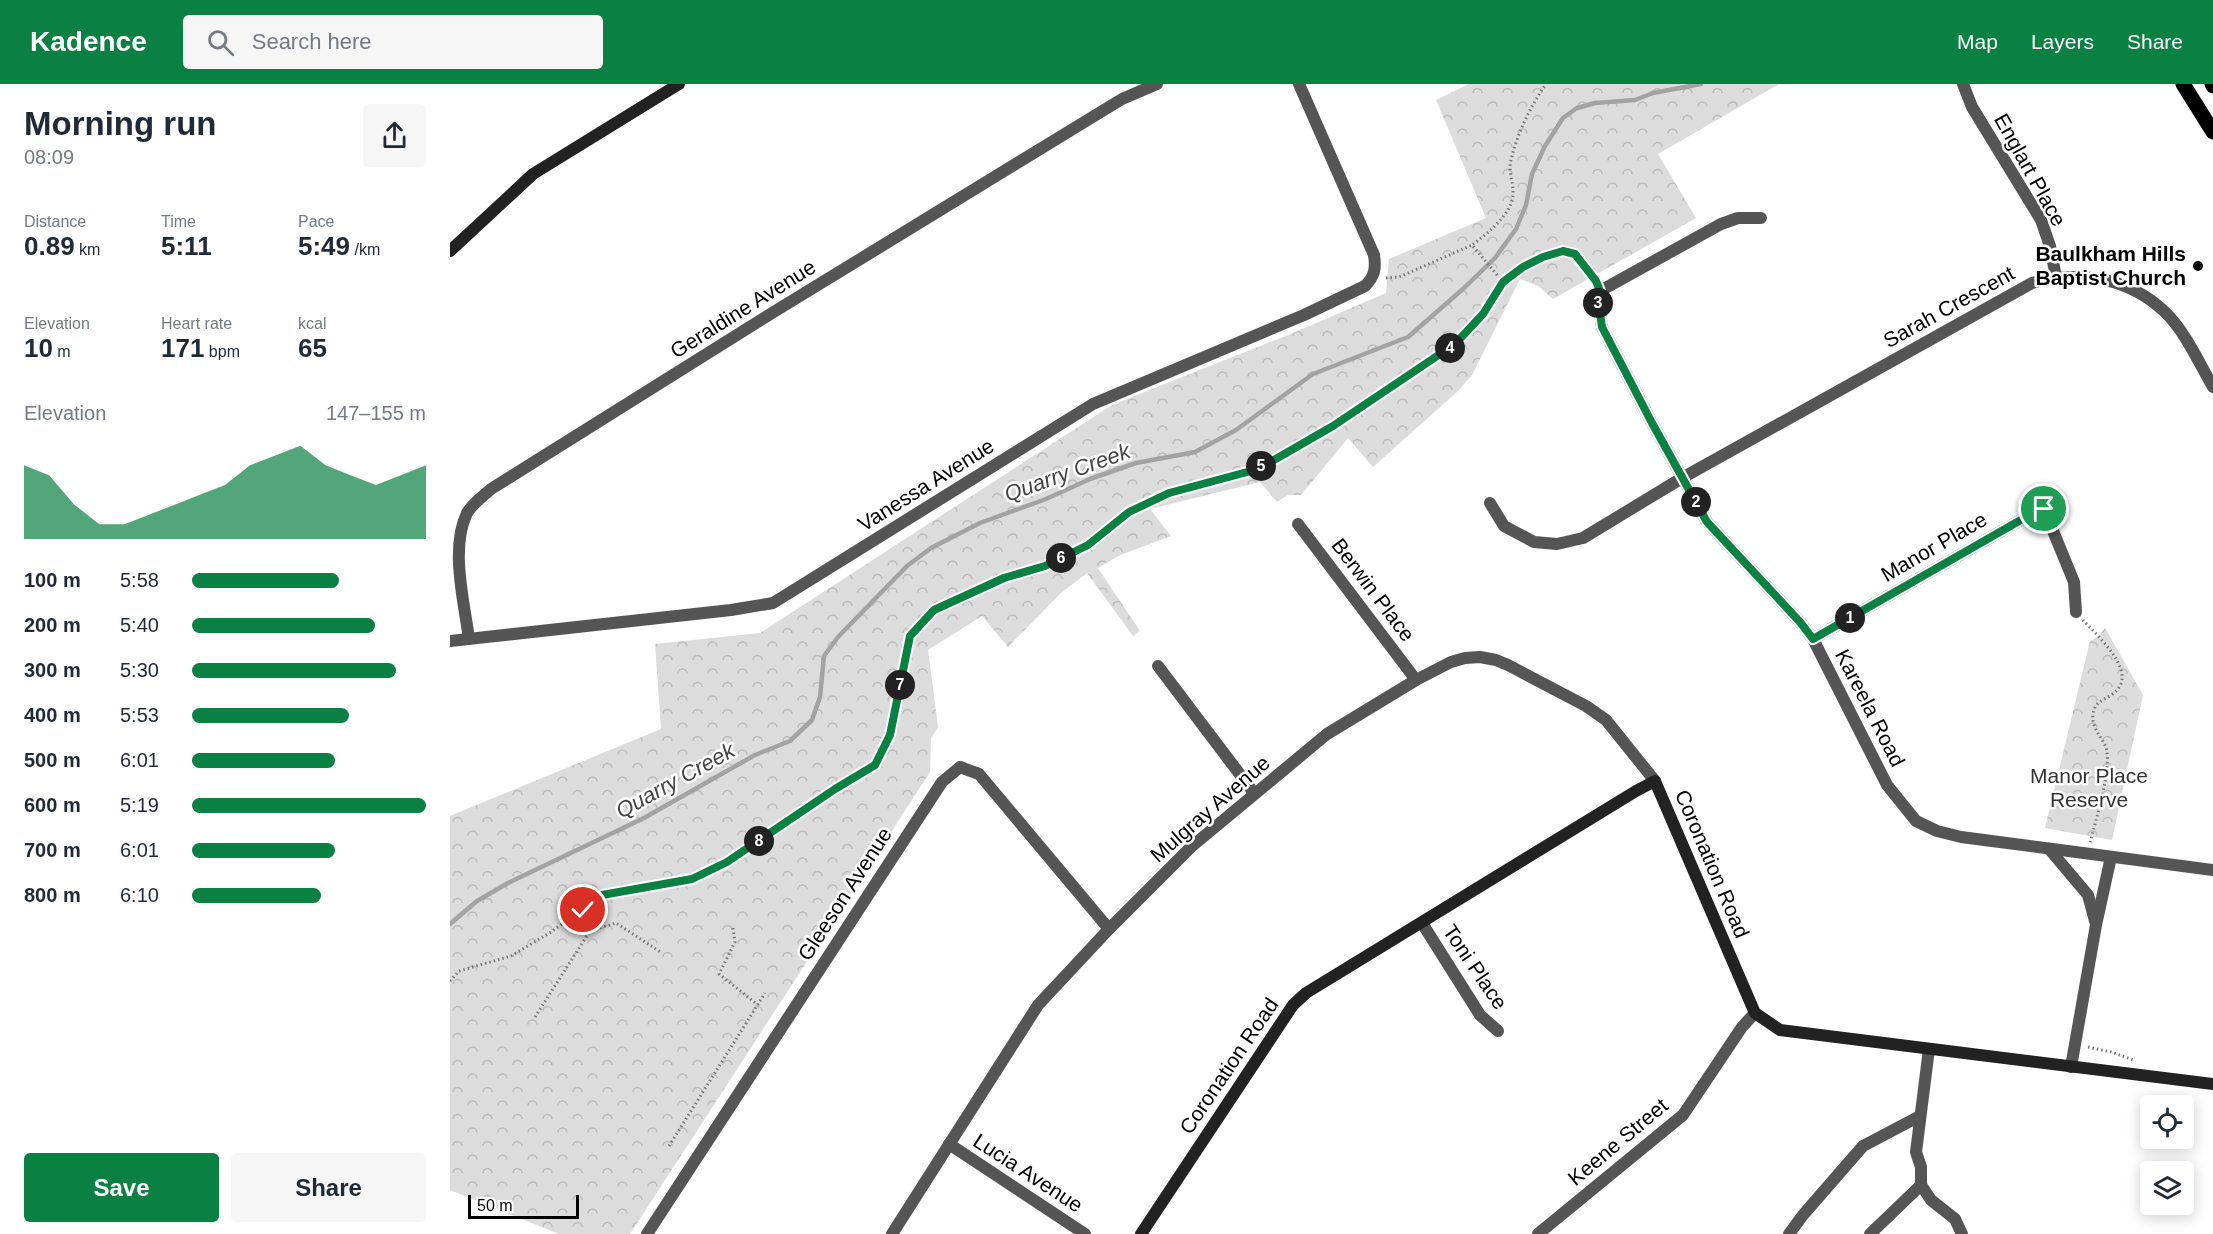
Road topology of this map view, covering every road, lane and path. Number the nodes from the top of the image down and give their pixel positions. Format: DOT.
graph roads {
  1 [pos="679,84"];
  2 [pos="1157,84"];
  3 [pos="1299,84"];
  4 [pos="1546,84"];
  5 [pos="1963,84"];
  6 [pos="2183,84"];
  7 [pos="2213,132"];
  8 [pos="1761,218"];
  9 [pos="1472,245"];
  10 [pos="450,251"];
  11 [pos="2056,277"];
  12 [pos="1373,279"];
  13 [pos="1503,282"];
  14 [pos="1600,291"];
  15 [pos="2213,387"];
  16 [pos="1682,478"];
  17 [pos="1491,503"];
  18 [pos="1298,524"];
  19 [pos="2076,612"];
  20 [pos="468,639"];
  21 [pos="1813,639"];
  22 [pos="450,641"];
  23 [pos="1158,666"];
  24 [pos="1416,680"];
  25 [pos="1655,781"];
  26 [pos="1254,793"];
  27 [pos="2050,850"];
  28 [pos="2088,855"];
  29 [pos="2111,857"];
  30 [pos="2213,870"];
  31 [pos="1422,923"];
  32 [pos="2096,925"];
  33 [pos="733,928"];
  34 [pos="1109,929"];
  35 [pos="662,953"];
  36 [pos="450,981"];
  37 [pos="765,993"];
  38 [pos="758,1005"];
  39 [pos="1755,1013"];
  40 [pos="535,1017"];
  41 [pos="1498,1031"];
  42 [pos="2086,1047"];
  43 [pos="1929,1049"];
  44 [pos="2134,1060"];
  45 [pos="2071,1067"];
  46 [pos="2213,1084"];
  47 [pos="1920,1116"];
  48 [pos="949,1144"];
  49 [pos="669,1146"];
  50 [pos="1920,1185"];
  51 [pos="647,1234"];
  52 [pos="892,1234"];
  53 [pos="1085,1234"];
  54 [pos="1142,1234"];
  55 [pos="1538,1234"];
  56 [pos="1789,1234"];
  57 [pos="1870,1234"];
  58 [pos="1962,1234"];
  1 -- 10 [label="street"];
  2 -- 20 [label="street, Geraldine Avenue"];
  3 -- 12 [label="street"];
  4 -- 9 [label="path"];
  5 -- 11 [label="street, Englart Place"];
  6 -- 7 [label="main road"];
  8 -- 14 [label="street"];
  9 -- 12 [label="path"];
  9 -- 13 [label="path"];
  11 -- 15 [label="street, Sarah Crescent"];
  11 -- 16 [label="street, Sarah Crescent"];
  12 -- 20 [label="street, Vanessa Avenue"];
  13 -- 14 [label="path"];
  13 -- 36 [label="path"];
  14 -- 16 [label="street, Kareela Road"];
  16 -- 17 [label="street, Sarah Crescent"];
  16 -- 21 [label="street, Kareela Road"];
  18 -- 24 [label="street, Berwin Place"];
  19 -- 21 [label="street, Manor Place"];
  19 -- 28 [label="path"];
  20 -- 22 [label="street, Vanessa Avenue"];
  21 -- 27 [label="street, Kareela Road"];
  23 -- 26 [label="street"];
  24 -- 25 [label="street, Mulgray Avenue"];
  24 -- 26 [label="street, Mulgray Avenue"];
  25 -- 31 [label="street, Coronation Road"];
  25 -- 39 [label="street, Coronation Road"];
  26 -- 34 [label="street, Mulgray Avenue"];
  27 -- 28 [label="street, Kareela Road"];
  27 -- 32 [label="street"];
  28 -- 29 [label="street, Kareela Road"];
  29 -- 30 [label="street"];
  29 -- 32 [label="street"];
  31 -- 41 [label="street, Toni Place"];
  31 -- 54 [label="street, Coronation Road"];
  32 -- 45 [label="street"];
  33 -- 38 [label="path"];
  34 -- 48 [label="street, Mulgray Avenue"];
  34 -- 51 [label="street, Gleeson Avenue"];
  35 -- 40 [label="path"];
  37 -- 38 [label="path"];
  38 -- 49 [label="path"];
  39 -- 43 [label="street"];
  39 -- 55 [label="street, Keene Street"];
  42 -- 44 [label="path"];
  43 -- 45 [label="street"];
  43 -- 47 [label="street"];
  45 -- 46 [label="street"];
  47 -- 50 [label="street"];
  47 -- 56 [label="street"];
  48 -- 52 [label="street, Mulgray Avenue"];
  48 -- 53 [label="street, Lucia Avenue"];
  50 -- 57 [label="street"];
  50 -- 58 [label="street"];
}
